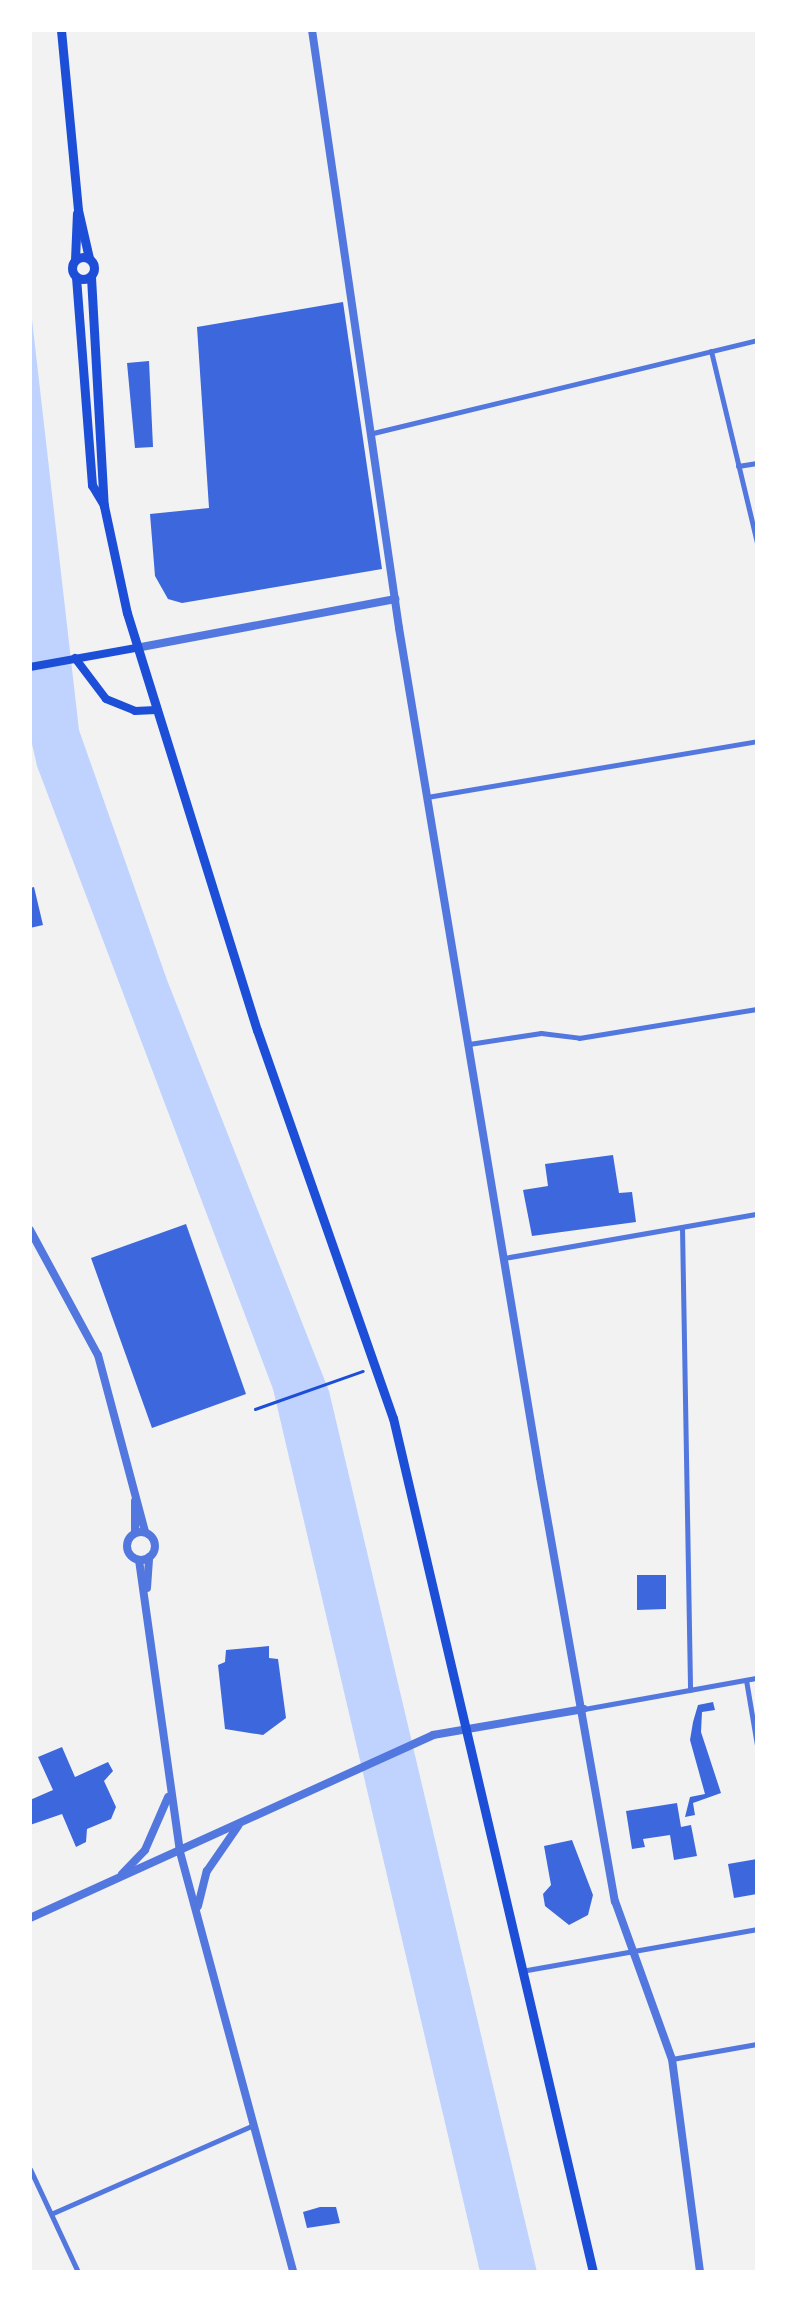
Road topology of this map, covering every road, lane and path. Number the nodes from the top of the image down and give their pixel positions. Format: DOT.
graph roads {
  1 [pos="61,30"];
  2 [pos="312,30"];
  3 [pos="78,210"];
  4 [pos="89,258"];
  5 [pos="75,260"];
  6 [pos="76,277"];
  7 [pos="91,277"];
  8 [pos="757,340"];
  9 [pos="711,352"];
  10 [pos="373,432"];
  11 [pos="757,463"];
  12 [pos="738,466"];
  13 [pos="104,506"];
  14 [pos="757,540"];
  15 [pos="395,599"];
  16 [pos="136,648"];
  17 [pos="75,658"];
  18 [pos="30,667"];
  19 [pos="156,710"];
  20 [pos="757,740"];
  21 [pos="427,797"];
  22 [pos="757,1008"];
  23 [pos="468,1044"];
  24 [pos="757,1214"];
  25 [pos="682,1227"];
  26 [pos="30,1230"];
  27 [pos="34,1242"];
  28 [pos="504,1258"];
  29 [pos="363,1370"];
  30 [pos="255,1409"];
  31 [pos="140,1532"];
  32 [pos="144,1559"];
  33 [pos="757,1678"];
  34 [pos="746,1680"];
  35 [pos="690,1690"];
  36 [pos="584,1708"];
  37 [pos="468,1731"];
  38 [pos="757,1745"];
  39 [pos="169,1793"];
  40 [pos="238,1826"];
  41 [pos="180,1852"];
  42 [pos="118,1878"];
  43 [pos="198,1911"];
  44 [pos="30,1918"];
  45 [pos="757,1929"];
  46 [pos="630,1952"];
  47 [pos="527,1970"];
  48 [pos="757,2044"];
  49 [pos="672,2059"];
  50 [pos="256,2124"];
  51 [pos="30,2168"];
  52 [pos="32,2181"];
  53 [pos="52,2213"];
  54 [pos="78,2272"];
  55 [pos="293,2272"];
  56 [pos="593,2272"];
  57 [pos="700,2272"];
  1 -- 3 [label="main road"];
  2 -- 10 [label="street"];
  3 -- 4 [label="main road"];
  3 -- 5 [label="main road"];
  4 -- 5 [label="main road"];
  4 -- 7 [label="main road"];
  5 -- 6 [label="main road"];
  6 -- 7 [label="main road"];
  6 -- 13 [label="main road"];
  7 -- 13 [label="main road"];
  8 -- 9 [label="street"];
  9 -- 10 [label="street"];
  9 -- 12 [label="street"];
  10 -- 15 [label="street"];
  11 -- 12 [label="street"];
  12 -- 14 [label="street"];
  13 -- 16 [label="main road"];
  15 -- 16 [label="street"];
  15 -- 21 [label="street"];
  16 -- 17 [label="main road"];
  16 -- 19 [label="main road"];
  17 -- 18 [label="main road"];
  17 -- 19 [label="main road"];
  19 -- 37 [label="main road"];
  20 -- 21 [label="street"];
  21 -- 23 [label="street"];
  22 -- 23 [label="street"];
  23 -- 28 [label="street"];
  24 -- 25 [label="street"];
  25 -- 28 [label="street"];
  25 -- 35 [label="street"];
  26 -- 27 [label="street"];
  27 -- 31 [label="street"];
  28 -- 36 [label="street"];
  29 -- 30 [label="path"];
  31 -- 32 [label="street"];
  31 -- 32 [label="street"];
  32 -- 39 [label="street"];
  33 -- 34 [label="street"];
  34 -- 35 [label="street"];
  34 -- 38 [label="street"];
  35 -- 36 [label="street"];
  36 -- 37 [label="street"];
  36 -- 46 [label="street"];
  37 -- 40 [label="street"];
  37 -- 47 [label="main road"];
  39 -- 41 [label="street"];
  39 -- 42 [label="street"];
  40 -- 41 [label="street"];
  40 -- 43 [label="street"];
  41 -- 42 [label="street"];
  41 -- 43 [label="street"];
  42 -- 44 [label="street"];
  43 -- 50 [label="street"];
  45 -- 46 [label="street"];
  46 -- 47 [label="street"];
  46 -- 49 [label="street"];
  47 -- 56 [label="main road"];
  48 -- 49 [label="street"];
  49 -- 57 [label="street"];
  50 -- 53 [label="street"];
  50 -- 55 [label="street"];
  51 -- 52 [label="street"];
  52 -- 53 [label="street"];
  53 -- 54 [label="street"];
}
